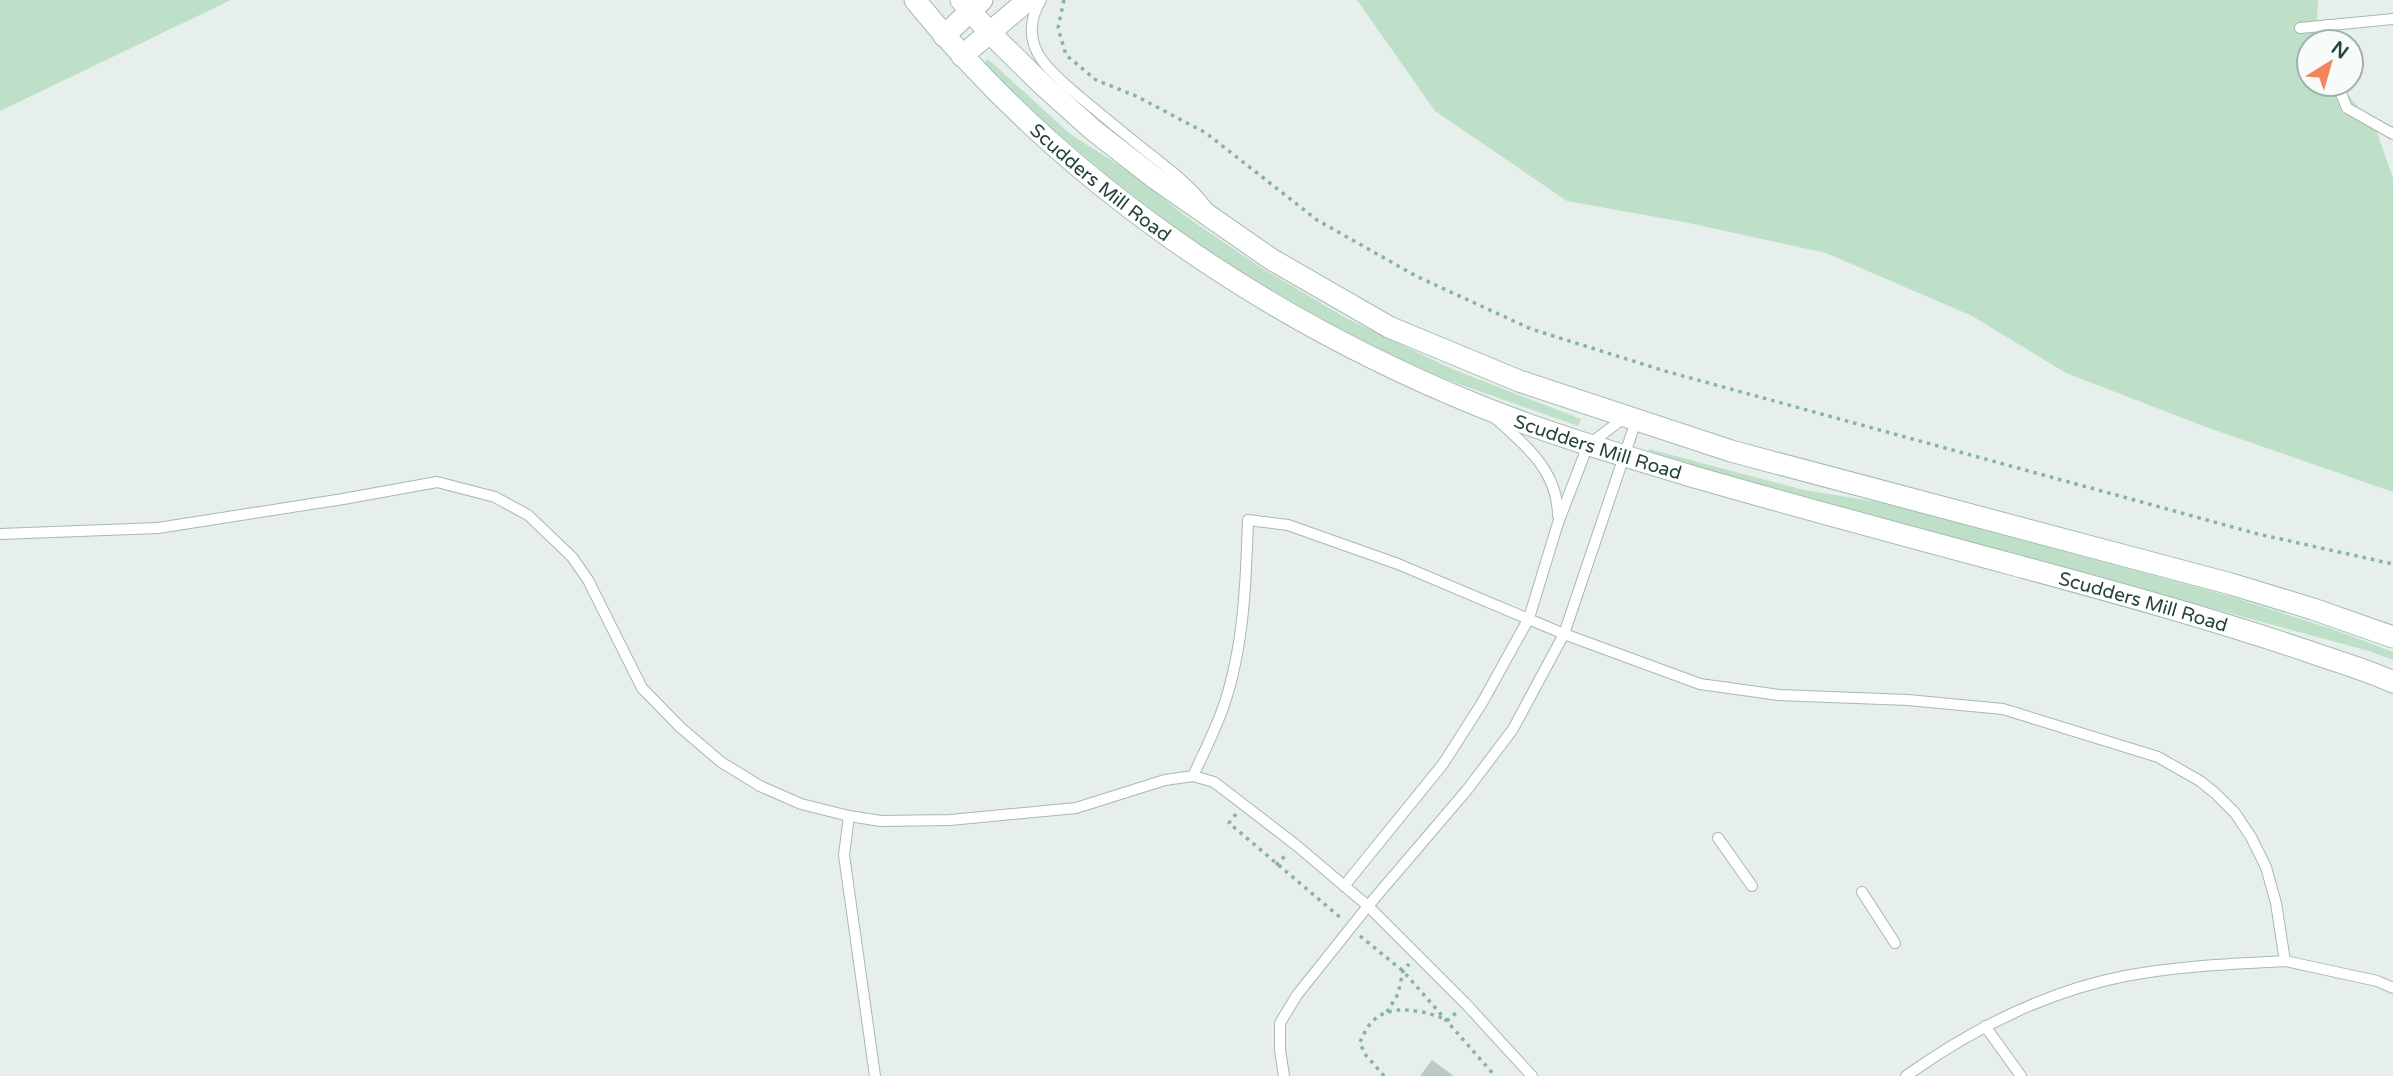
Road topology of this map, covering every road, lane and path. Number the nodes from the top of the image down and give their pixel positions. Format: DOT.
graph roads {
  1 [pos="915,0"];
  2 [pos="1028,0"];
  3 [pos="1041,0"];
  4 [pos="1064,0"];
  5 [pos="971,4"];
  6 [pos="2393,19"];
  7 [pos="2328,25"];
  8 [pos="2300,28"];
  9 [pos="2329,28"];
  10 [pos="989,32"];
  11 [pos="944,36"];
  12 [pos="962,56"];
  13 [pos="2343,98"];
  14 [pos="2393,134"];
  15 [pos="1220,225"];
  16 [pos="1480,406"];
  17 [pos="1630,419"];
  18 [pos="1588,445"];
  19 [pos="1624,456"];
  20 [pos="1558,523"];
  21 [pos="0,534"];
  22 [pos="2393,564"];
  23 [pos="1529,618"];
  24 [pos="1564,634"];
  25 [pos="2393,637"];
  26 [pos="2393,682"];
  27 [pos="1193,776"];
  28 [pos="849,816"];
  29 [pos="1229,823"];
  30 [pos="1718,838"];
  31 [pos="1343,886"];
  32 [pos="1752,886"];
  33 [pos="1862,892"];
  34 [pos="1368,906"];
  35 [pos="1352,928"];
  36 [pos="1895,943"];
  37 [pos="2285,961"];
  38 [pos="1403,971"];
  39 [pos="2393,977"];
  40 [pos="2378,981"];
  41 [pos="2393,988"];
  42 [pos="1387,1012"];
  43 [pos="1447,1020"];
  44 [pos="1984,1026"];
  45 [pos="875,1076"];
  46 [pos="1284,1076"];
  47 [pos="1384,1076"];
  48 [pos="1495,1076"];
  49 [pos="1532,1076"];
  50 [pos="1906,1076"];
  51 [pos="2021,1076"];
  1 -- 11 [label="main road, Scudders Mill Road"];
  2 -- 10 [label="main road"];
  3 -- 15 [label="lane"];
  4 -- 22 [label="path"];
  5 -- 10 [label="main road, Scudders Mill Road"];
  5 -- 11 [label="main road"];
  6 -- 7 [label="lane"];
  7 -- 8 [label="lane"];
  7 -- 9 [label="lane"];
  10 -- 12 [label="main road"];
  10 -- 15 [label="main road, Scudders Mill Road"];
  11 -- 12 [label="main road, Scudders Mill Road"];
  12 -- 16 [label="main road, Scudders Mill Road"];
  13 -- 14 [label="lane"];
  15 -- 17 [label="main road, Scudders Mill Road"];
  16 -- 18 [label="main road, Scudders Mill Road"];
  16 -- 20 [label="lane"];
  17 -- 18 [label="lane"];
  17 -- 19 [label="lane"];
  17 -- 25 [label="main road, Scudders Mill Road"];
  18 -- 19 [label="main road, Scudders Mill Road"];
  18 -- 20 [label="lane"];
  19 -- 24 [label="lane"];
  19 -- 26 [label="main road, Scudders Mill Road"];
  20 -- 23 [label="lane"];
  21 -- 28 [label="lane"];
  23 -- 24 [label="lane"];
  23 -- 27 [label="lane"];
  23 -- 31 [label="lane"];
  24 -- 34 [label="lane"];
  24 -- 37 [label="lane"];
  27 -- 28 [label="lane"];
  27 -- 31 [label="lane"];
  28 -- 45 [label="lane"];
  29 -- 35 [label="path"];
  30 -- 32 [label="lane"];
  31 -- 34 [label="lane"];
  33 -- 36 [label="lane"];
  34 -- 35 [label="lane"];
  34 -- 49 [label="lane"];
  35 -- 38 [label="path"];
  35 -- 46 [label="lane"];
  37 -- 40 [label="lane"];
  37 -- 44 [label="lane"];
  38 -- 42 [label="path"];
  38 -- 43 [label="path"];
  39 -- 40 [label="lane"];
  40 -- 41 [label="lane"];
  42 -- 43 [label="path"];
  42 -- 47 [label="path"];
  43 -- 48 [label="path"];
  44 -- 50 [label="lane"];
  44 -- 51 [label="lane"];
}
